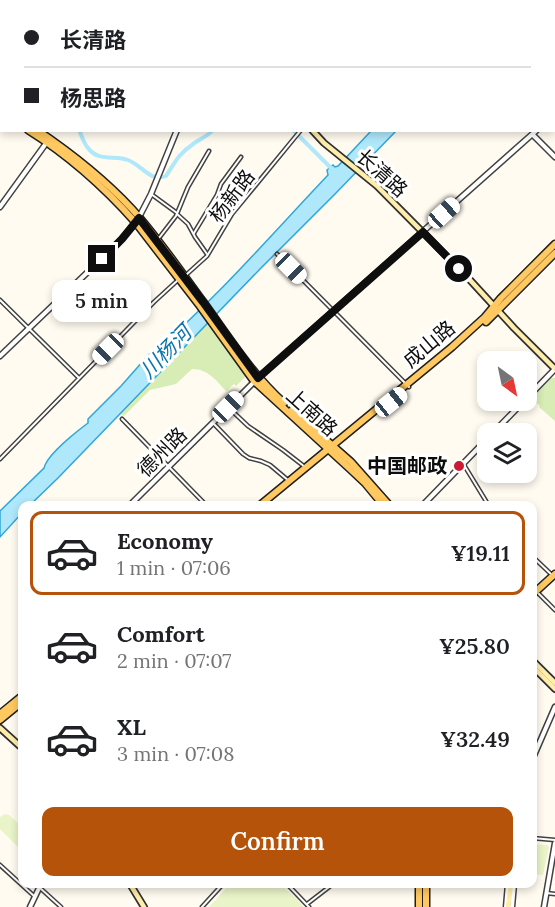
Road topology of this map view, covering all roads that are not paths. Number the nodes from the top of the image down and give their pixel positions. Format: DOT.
graph roads {
  1 [pos="32,132"];
  2 [pos="39,132"];
  3 [pos="176,132"];
  4 [pos="299,132"];
  5 [pos="314,132"];
  6 [pos="531,132"];
  7 [pos="535,132"];
  8 [pos="533,135"];
  9 [pos="48,141"];
  10 [pos="209,152"];
  11 [pos="240,157"];
  12 [pos="555,157"];
  13 [pos="151,194"];
  14 [pos="0,207"];
  15 [pos="177,213"];
  16 [pos="138,220"];
  17 [pos="423,232"];
  18 [pos="194,233"];
  19 [pos="157,241"];
  20 [pos="555,244"];
  21 [pos="555,253"];
  22 [pos="208,254"];
  23 [pos="277,254"];
  24 [pos="524,275"];
  25 [pos="182,278"];
  26 [pos="523,284"];
  27 [pos="0,300"];
  28 [pos="496,309"];
  29 [pos="334,310"];
  30 [pos="29,328"];
  31 [pos="0,356"];
  32 [pos="555,369"];
  33 [pos="79,378"];
  34 [pos="256,379"];
  35 [pos="408,386"];
  36 [pos="537,388"];
  37 [pos="228,407"];
  38 [pos="515,411"];
  39 [pos="122,419"];
  40 [pos="213,422"];
  41 [pos="503,423"];
  42 [pos="331,448"];
  43 [pos="477,449"];
  44 [pos="0,459"];
  45 [pos="463,463"];
  46 [pos="168,466"];
  47 [pos="305,468"];
  48 [pos="289,481"];
  49 [pos="134,501"];
  50 [pos="202,501"];
  51 [pos="265,501"];
  52 [pos="272,501"];
  53 [pos="380,501"];
  54 [pos="386,501"];
  55 [pos="427,501"];
  56 [pos="486,501"];
  57 [pos="537,561"];
  58 [pos="554,577"];
  59 [pos="537,594"];
  60 [pos="537,596"];
  61 [pos="555,610"];
  62 [pos="537,665"];
  63 [pos="537,671"];
  64 [pos="555,683"];
  65 [pos="555,689"];
  66 [pos="18,699"];
  67 [pos="18,705"];
  68 [pos="555,707"];
  69 [pos="0,714"];
  70 [pos="0,720"];
  71 [pos="0,728"];
  72 [pos="18,744"];
  73 [pos="537,748"];
  74 [pos="537,839"];
  75 [pos="555,841"];
  76 [pos="0,865"];
  77 [pos="18,881"];
  78 [pos="25,888"];
  79 [pos="38,888"];
  80 [pos="43,888"];
  81 [pos="132,888"];
  82 [pos="219,888"];
  83 [pos="291,888"];
  84 [pos="328,888"];
  85 [pos="419,888"];
  86 [pos="426,888"];
  87 [pos="510,888"];
  88 [pos="546,893"];
  89 [pos="555,894"];
  90 [pos="34,896"];
  91 [pos="203,906"];
  92 [pos="308,906"];
  93 [pos="30,907"];
  94 [pos="61,907"];
  95 [pos="144,907"];
  96 [pos="419,907"];
  97 [pos="426,907"];
  98 [pos="508,907"];
  99 [pos="544,907"];
  1 -- 9 [label="main road, 上南路"];
  2 -- 9 [label="main road, 上南路"];
  3 -- 13 [label="street"];
  4 -- 22 [label="street, 杨新路"];
  5 -- 17 [label="main road, 长清路"];
  6 -- 8 [label="street"];
  7 -- 8 [label="street, 德州路"];
  8 -- 12 [label="street"];
  8 -- 17 [label="street, 德州路"];
  9 -- 14 [label="street"];
  9 -- 16 [label="main road, 上南路"];
  10 -- 15 [label="street"];
  11 -- 18 [label="street"];
  13 -- 15 [label="street"];
  13 -- 16 [label="street"];
  15 -- 18 [label="street"];
  15 -- 19 [label="street"];
  16 -- 19 [label="main road, 上南路"];
  16 -- 25 [label="main road, 上南路"];
  16 -- 30 [label="street"];
  17 -- 28 [label="main road, 长清路"];
  17 -- 29 [label="street, 德州路"];
  18 -- 22 [label="street"];
  19 -- 25 [label="main road, 上南路"];
  20 -- 24 [label="main road, 成山路"];
  21 -- 26 [label="main road, 成山路"];
  22 -- 25 [label="street, 杨新路"];
  23 -- 29 [label="street"];
  24 -- 26 [label="main road"];
  24 -- 28 [label="main road, 成山路"];
  25 -- 33 [label="street, 杨新路"];
  25 -- 34 [label="main road, 上南路"];
  26 -- 28 [label="main road, 成山路"];
  27 -- 30 [label="street"];
  28 -- 32 [label="main road, 长清路"];
  28 -- 35 [label="main road, 成山路"];
  29 -- 34 [label="street, 德州路"];
  29 -- 35 [label="street"];
  30 -- 31 [label="street"];
  30 -- 33 [label="street"];
  32 -- 36 [label="street"];
  33 -- 44 [label="street, 杨新路"];
  34 -- 37 [label="street, 德州路"];
  34 -- 42 [label="main road, 上南路"];
  35 -- 42 [label="main road, 成山路"];
  37 -- 40 [label="street, 德州路"];
  37 -- 47 [label="street"];
  38 -- 41 [label="street"];
  39 -- 46 [label="street"];
  40 -- 46 [label="street, 德州路"];
  40 -- 48 [label="street"];
  42 -- 47 [label="main road, 成山路"];
  42 -- 52 [label="main road, 成山路"];
  42 -- 53 [label="main road, 上南路"];
  42 -- 54 [label="main road, 上南路"];
  43 -- 45 [label="street"];
  45 -- 55 [label="street"];
  45 -- 56 [label="street"];
  46 -- 49 [label="street, 德州路"];
  46 -- 50 [label="street"];
  47 -- 48 [label="main road, 成山路"];
  48 -- 51 [label="main road, 成山路"];
  57 -- 58 [label="street"];
  58 -- 59 [label="main road"];
  60 -- 61 [label="street"];
  62 -- 64 [label="main road"];
  63 -- 65 [label="main road"];
  66 -- 69 [label="main road"];
  67 -- 70 [label="main road"];
  68 -- 73 [label="street"];
  71 -- 72 [label="main road"];
  74 -- 75 [label="street"];
  75 -- 88 [label="street"];
  76 -- 77 [label="street"];
  78 -- 90 [label="street"];
  79 -- 90 [label="street"];
  80 -- 94 [label="street"];
  81 -- 95 [label="main road"];
  82 -- 91 [label="street"];
  83 -- 92 [label="street"];
  84 -- 92 [label="street"];
  85 -- 96 [label="main road"];
  86 -- 97 [label="main road"];
  87 -- 98 [label="main road"];
  88 -- 89 [label="street"];
  88 -- 99 [label="street"];
  90 -- 93 [label="street"];
}
